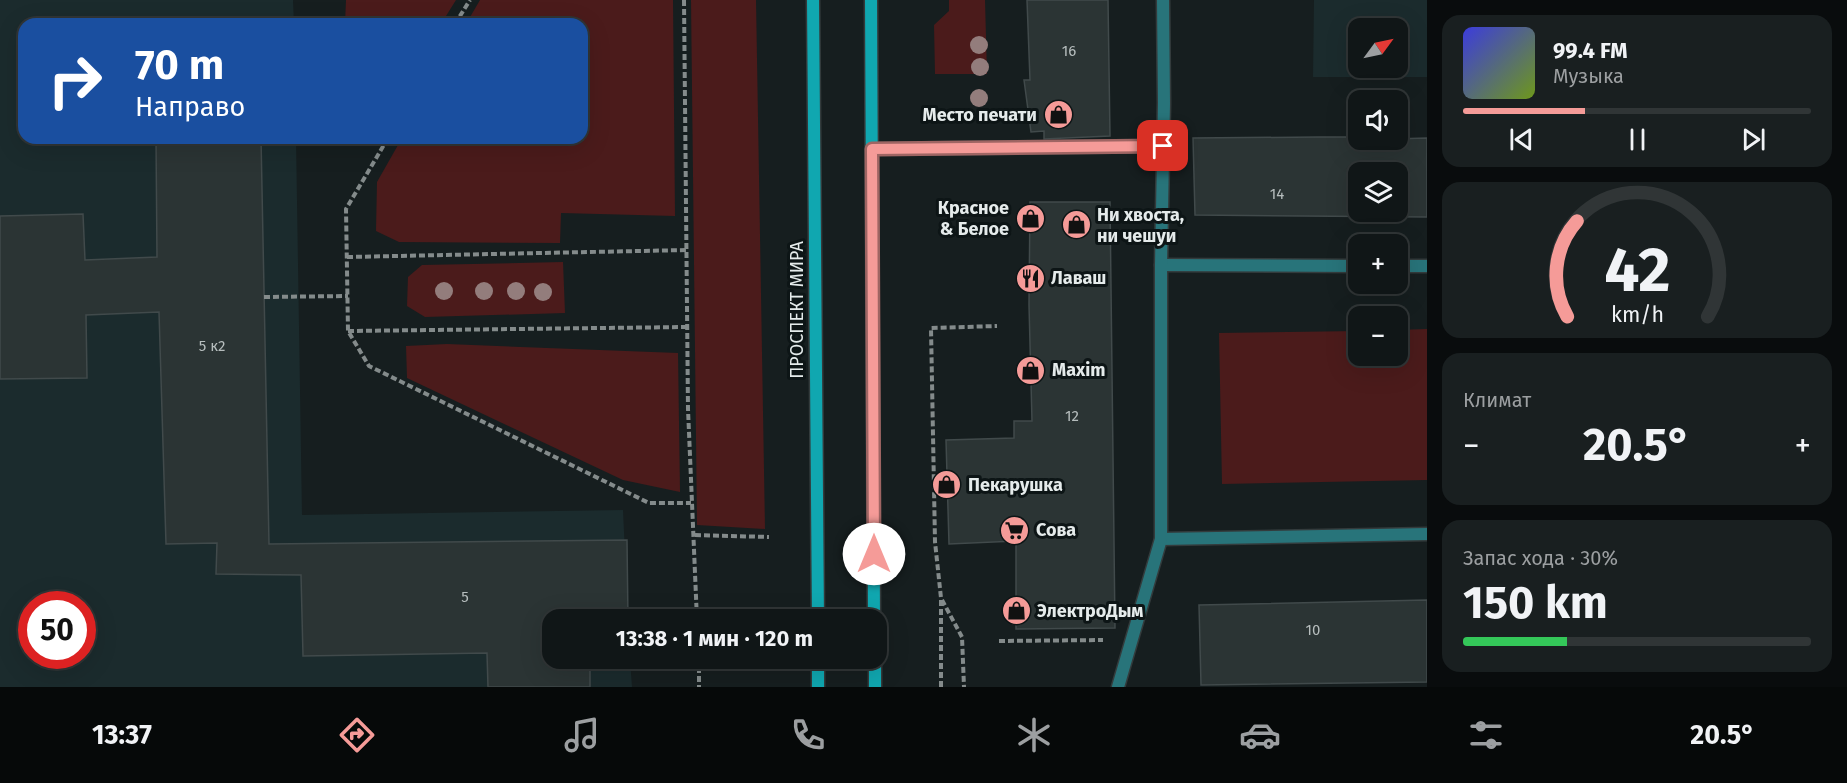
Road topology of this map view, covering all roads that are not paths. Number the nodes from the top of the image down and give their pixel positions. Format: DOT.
graph roads {
  1 [pos="813,0"];
  2 [pos="871,0"];
  3 [pos="1163,0"];
  4 [pos="1163,146"];
  5 [pos="872,149"];
  6 [pos="1161,265"];
  7 [pos="1348,266"];
  8 [pos="1408,266"];
  9 [pos="1427,266"];
  10 [pos="1427,534"];
  11 [pos="1161,539"];
  12 [pos="818,609"];
  13 [pos="874,609"];
  14 [pos="818,669"];
  15 [pos="874,669"];
  16 [pos="818,687"];
  17 [pos="875,687"];
  18 [pos="1118,687"];
  1 -- 12 [label="main road, ПРОСПЕКТ МИРА"];
  2 -- 5 [label="main road"];
  3 -- 4 [label="lane"];
  4 -- 5 [label="lane"];
  4 -- 6 [label="lane"];
  5 -- 13 [label="main road"];
  6 -- 7 [label="lane"];
  6 -- 11 [label="lane"];
  8 -- 9 [label="lane"];
  10 -- 11 [label="lane"];
  11 -- 18 [label="lane"];
  14 -- 16 [label="main road"];
  15 -- 17 [label="main road"];
}
